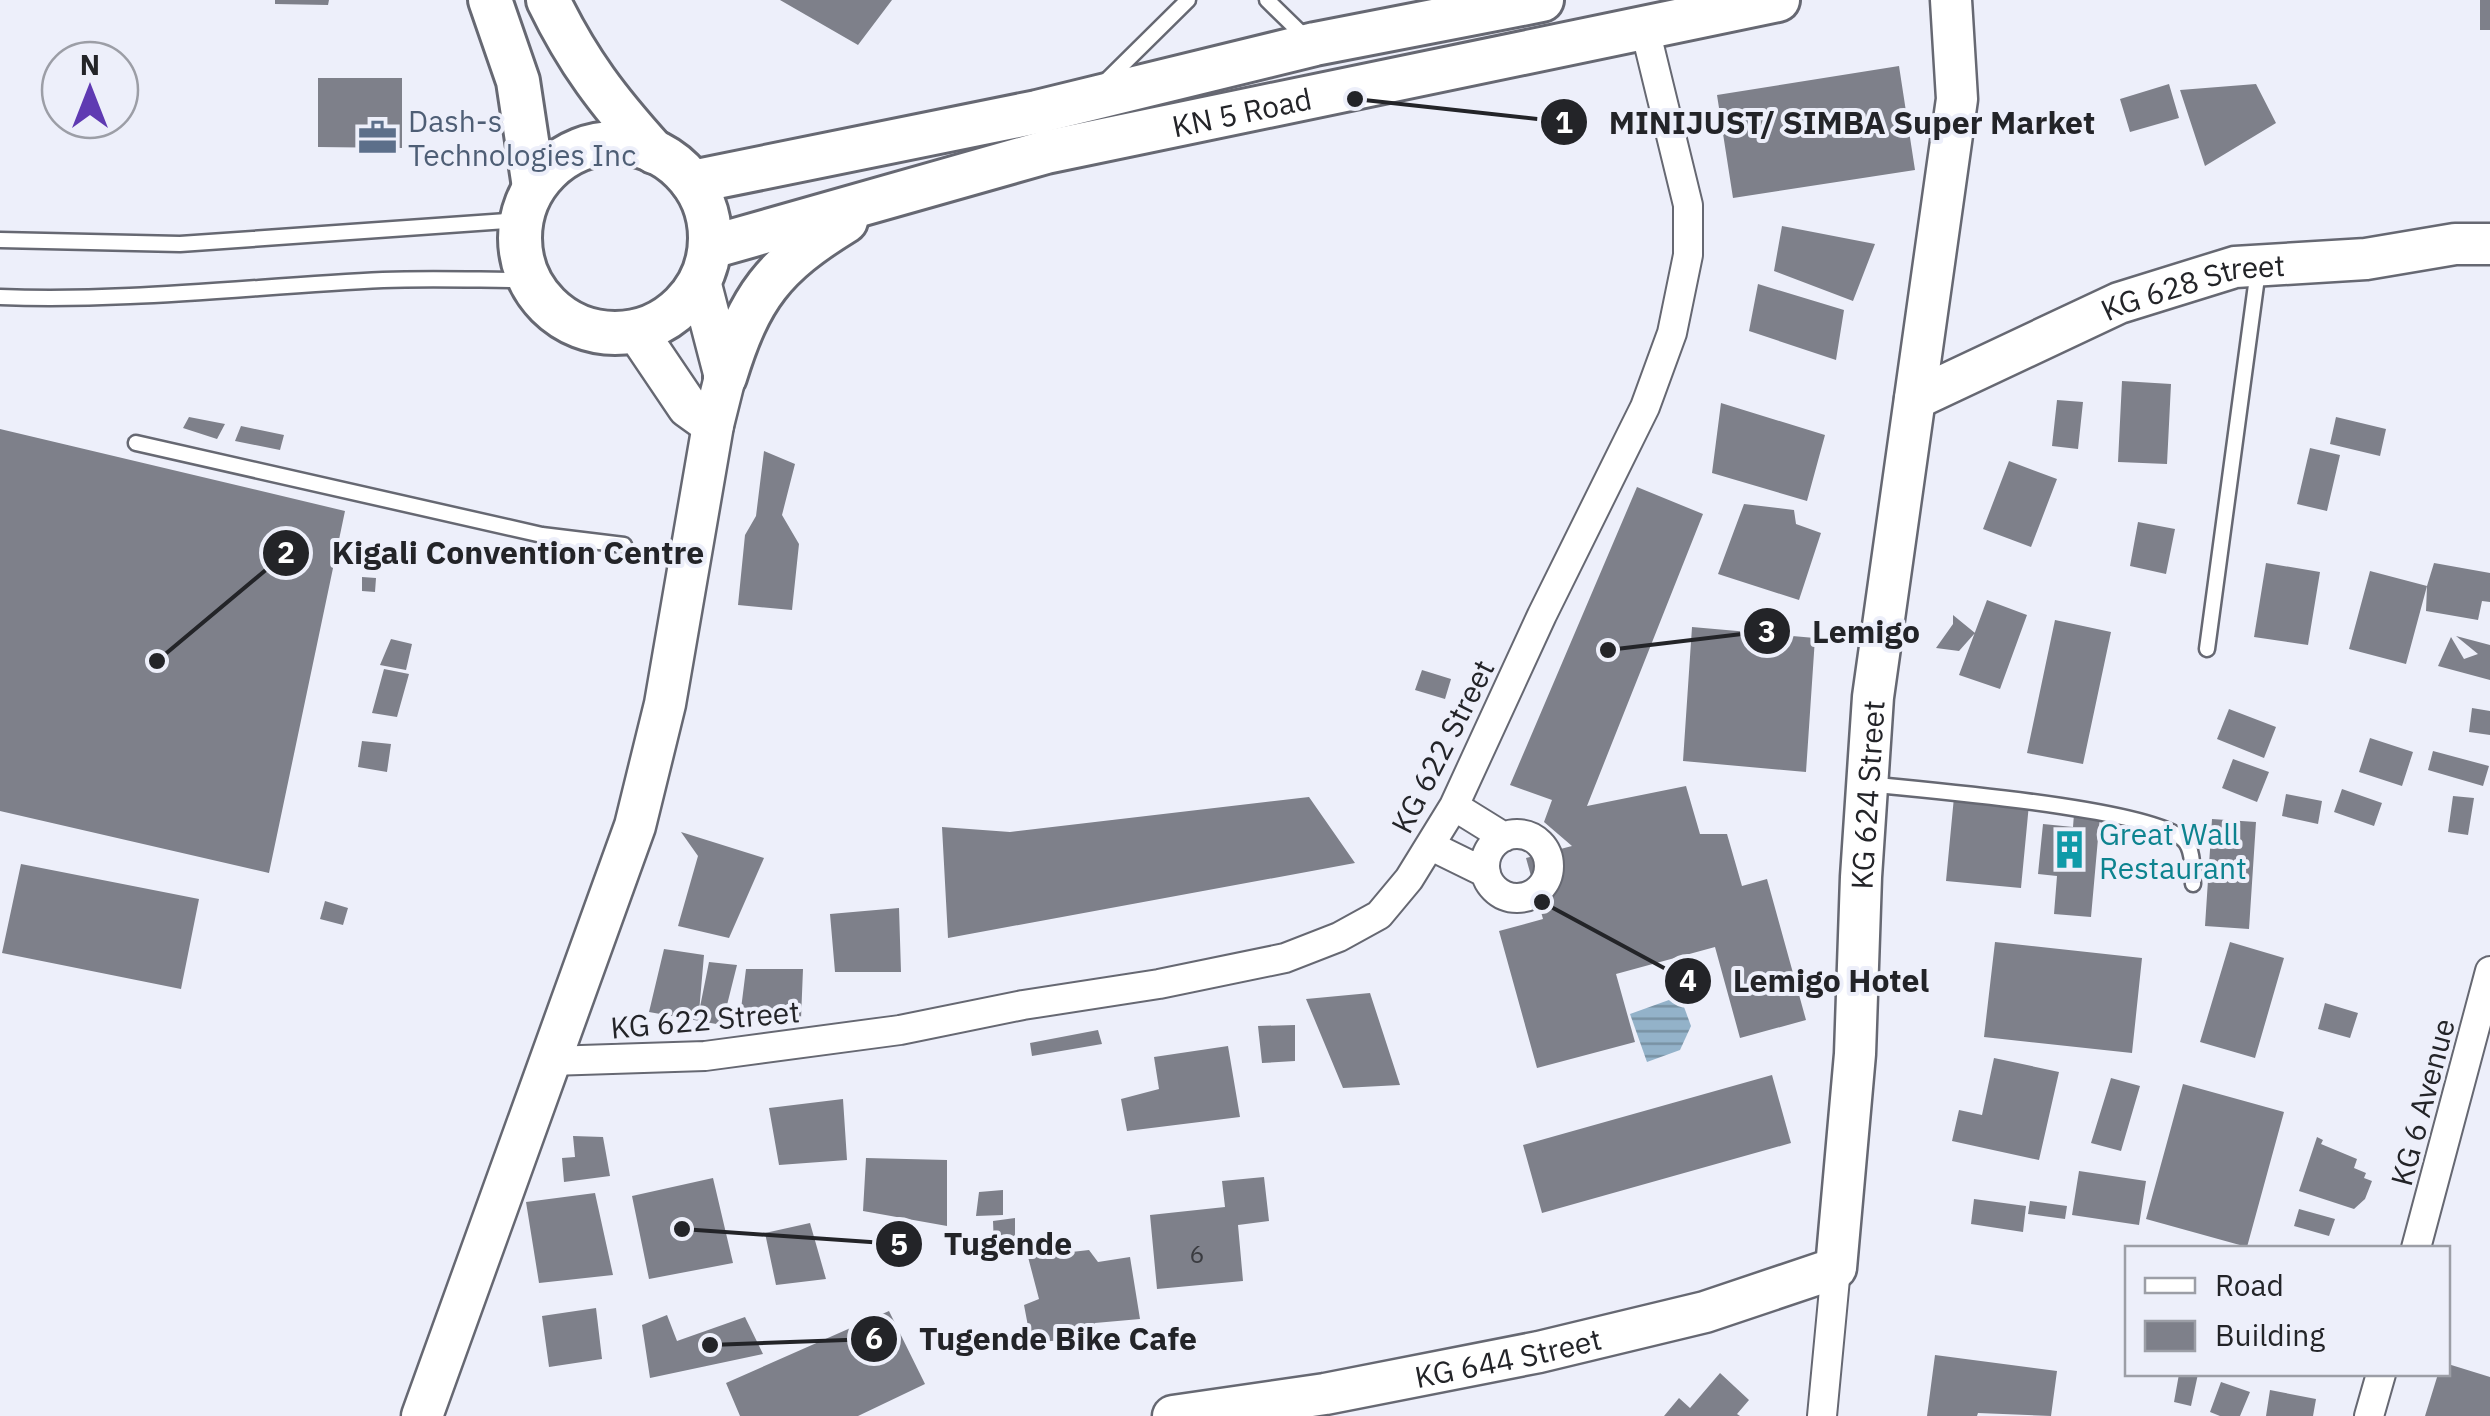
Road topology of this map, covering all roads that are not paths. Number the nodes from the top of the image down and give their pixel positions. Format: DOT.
graph roads {
  1 [pos="490,0"];
  2 [pos="548,0"];
  3 [pos="1188,0"];
  4 [pos="1267,0"];
  5 [pos="1542,0"];
  6 [pos="1778,0"];
  7 [pos="1951,0"];
  8 [pos="1644,26"];
  9 [pos="1315,44"];
  10 [pos="1090,98"];
  11 [pos="1042,132"];
  12 [pos="654,152"];
  13 [pos="692,182"];
  14 [pos="889,196"];
  15 [pos="528,204"];
  16 [pos="0,240"];
  17 [pos="2490,244"];
  18 [pos="705,264"];
  19 [pos="2258,264"];
  20 [pos="528,280"];
  21 [pos="0,297"];
  22 [pos="636,330"];
  23 [pos="725,377"];
  24 [pos="1915,399"];
  25 [pos="713,425"];
  26 [pos="136,442"];
  27 [pos="624,544"];
  28 [pos="2207,649"];
  29 [pos="1868,784"];
  30 [pos="1454,806"];
  31 [pos="1504,837"];
  32 [pos="1431,846"];
  33 [pos="1486,873"];
  34 [pos="2192,884"];
  35 [pos="2490,971"];
  36 [pos="550,1061"];
  37 [pos="2417,1246"];
  38 [pos="1836,1268"];
  39 [pos="2380,1376"];
  40 [pos="1325,1394"];
  41 [pos="422,1416"];
  42 [pos="1173,1416"];
  43 [pos="1291,1416"];
  44 [pos="1822,1416"];
  45 [pos="2369,1416"];
  1 -- 15 [label="main road"];
  2 -- 12 [label="main road"];
  3 -- 10 [label="lane"];
  4 -- 9 [label="lane"];
  5 -- 9 [label="main road, KN 5 Road"];
  6 -- 8 [label="main road, KN 5 Road"];
  7 -- 24 [label="main road, KG 624 Street"];
  8 -- 11 [label="main road, KN 5 Road"];
  8 -- 30 [label="street, KG 622 Street"];
  9 -- 10 [label="main road, KN 5 Road"];
  10 -- 11 [label="main road, KN 5 Road"];
  11 -- 13 [label="main road, KN 5 Road"];
  11 -- 14 [label="main road, KN 5 Road"];
  12 -- 13 [label="main road"];
  12 -- 15 [label="main road"];
  13 -- 18 [label="main road"];
  14 -- 18 [label="main road, KN 5 Road"];
  14 -- 23 [label="main road"];
  15 -- 16 [label="lane"];
  15 -- 20 [label="main road"];
  17 -- 19 [label="main road, KG 628 Street"];
  18 -- 22 [label="main road"];
  18 -- 23 [label="main road"];
  19 -- 24 [label="main road, KG 628 Street"];
  19 -- 28 [label="lane"];
  20 -- 21 [label="lane"];
  20 -- 22 [label="main road"];
  22 -- 25 [label="main road"];
  23 -- 25 [label="main road"];
  24 -- 29 [label="main road, KG 624 Street"];
  25 -- 36 [label="main road"];
  26 -- 27 [label="lane"];
  29 -- 34 [label="lane"];
  29 -- 38 [label="main road, KG 624 Street"];
  30 -- 31 [label="street"];
  30 -- 32 [label="street, KG 622 Street"];
  31 -- 33 [label="street"];
  31 -- 33 [label="street"];
  32 -- 33 [label="street"];
  32 -- 36 [label="street, KG 622 Street"];
  35 -- 37 [label="street, KG 6 Avenue"];
  36 -- 41 [label="main road"];
  38 -- 40 [label="main road, KG 644 Street"];
  38 -- 44 [label="street, KG 624 Street"];
  39 -- 45 [label="street"];
  40 -- 42 [label="main road, KG 644 Street"];
  40 -- 43 [label="street"];
}
